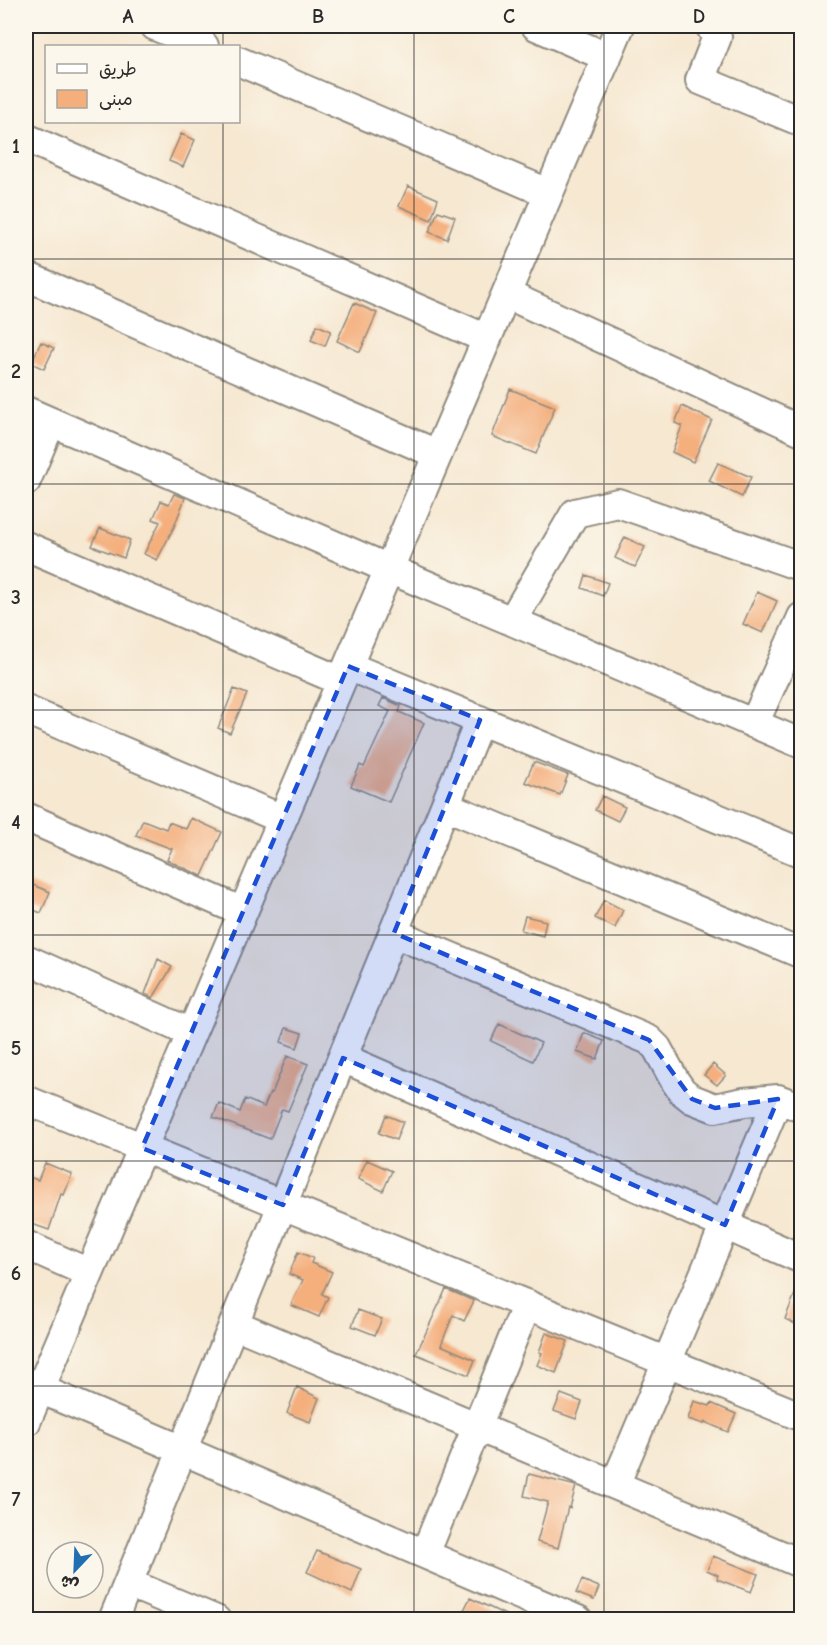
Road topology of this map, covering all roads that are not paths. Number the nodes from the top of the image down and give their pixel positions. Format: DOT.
graph roads {
  1 [pos="155,26"];
  2 [pos="536,26"];
  3 [pos="620,26"];
  4 [pos="716,29"];
  5 [pos="202,45"];
  6 [pos="607,57"];
  7 [pos="240,62"];
  8 [pos="801,123"];
  9 [pos="26,138"];
  10 [pos="549,193"];
  11 [pos="26,276"];
  12 [pos="506,294"];
  13 [pos="487,339"];
  14 [pos="38,417"];
  15 [pos="801,431"];
  16 [pos="437,454"];
  17 [pos="26,481"];
  18 [pos="26,546"];
  19 [pos="801,567"];
  20 [pos="389,569"];
  21 [pos="801,617"];
  22 [pos="512,621"];
  23 [pos="344,673"];
  24 [pos="26,710"];
  25 [pos="480,720"];
  26 [pos="754,724"];
  27 [pos="801,744"];
  28 [pos="446,806"];
  29 [pos="26,817"];
  30 [pos="282,819"];
  31 [pos="801,853"];
  32 [pos="243,912"];
  33 [pos="394,933"];
  34 [pos="801,954"];
  35 [pos="26,959"];
  36 [pos="191,1033"];
  37 [pos="343,1058"];
  38 [pos="26,1100"];
  39 [pos="790,1104"];
  40 [pos="142,1148"];
  41 [pos="283,1205"];
  42 [pos="725,1225"];
  43 [pos="26,1245"];
  44 [pos="801,1258"];
  45 [pos="89,1273"];
  46 [pos="526,1304"];
  47 [pos="234,1324"];
  48 [pos="667,1362"];
  49 [pos="33,1386"];
  50 [pos="801,1417"];
  51 [pos="26,1422"];
  52 [pos="476,1427"];
  53 [pos="182,1450"];
  54 [pos="615,1485"];
  55 [pos="425,1554"];
  56 [pos="801,1564"];
  57 [pos="128,1583"];
  58 [pos="113,1620"];
  59 [pos="216,1620"];
  60 [pos="578,1620"];
  1 -- 5 [label="street"];
  2 -- 6 [label="street"];
  3 -- 6 [label="street"];
  4 -- 8 [label="street"];
  6 -- 10 [label="street"];
  7 -- 10 [label="street"];
  9 -- 13 [label="street"];
  10 -- 12 [label="street"];
  11 -- 16 [label="street"];
  12 -- 13 [label="street"];
  12 -- 15 [label="street"];
  13 -- 16 [label="street"];
  14 -- 17 [label="street"];
  14 -- 20 [label="street"];
  16 -- 20 [label="street"];
  18 -- 23 [label="street"];
  19 -- 22 [label="street"];
  20 -- 22 [label="street"];
  20 -- 23 [label="street"];
  21 -- 26 [label="street"];
  22 -- 26 [label="street"];
  23 -- 25 [label="street"];
  23 -- 30 [label="street"];
  24 -- 30 [label="street"];
  25 -- 28 [label="street"];
  25 -- 31 [label="street"];
  26 -- 27 [label="street"];
  28 -- 33 [label="street"];
  28 -- 34 [label="street"];
  29 -- 32 [label="street"];
  30 -- 32 [label="street"];
  32 -- 36 [label="street"];
  33 -- 37 [label="street"];
  33 -- 39 [label="street"];
  35 -- 36 [label="street"];
  36 -- 40 [label="street"];
  37 -- 41 [label="street"];
  37 -- 42 [label="street"];
  38 -- 40 [label="street"];
  39 -- 42 [label="street"];
  40 -- 41 [label="street"];
  40 -- 45 [label="street"];
  41 -- 46 [label="street"];
  41 -- 47 [label="street"];
  42 -- 44 [label="street"];
  42 -- 48 [label="street"];
  43 -- 45 [label="street"];
  45 -- 49 [label="street"];
  46 -- 48 [label="street"];
  46 -- 52 [label="street"];
  47 -- 52 [label="street"];
  47 -- 53 [label="street"];
  48 -- 50 [label="street"];
  48 -- 54 [label="street"];
  49 -- 51 [label="street"];
  49 -- 53 [label="street"];
  52 -- 54 [label="street"];
  52 -- 55 [label="street"];
  53 -- 55 [label="street"];
  53 -- 57 [label="street"];
  54 -- 56 [label="street"];
  55 -- 60 [label="street"];
  57 -- 58 [label="street"];
  57 -- 59 [label="street"];
}
